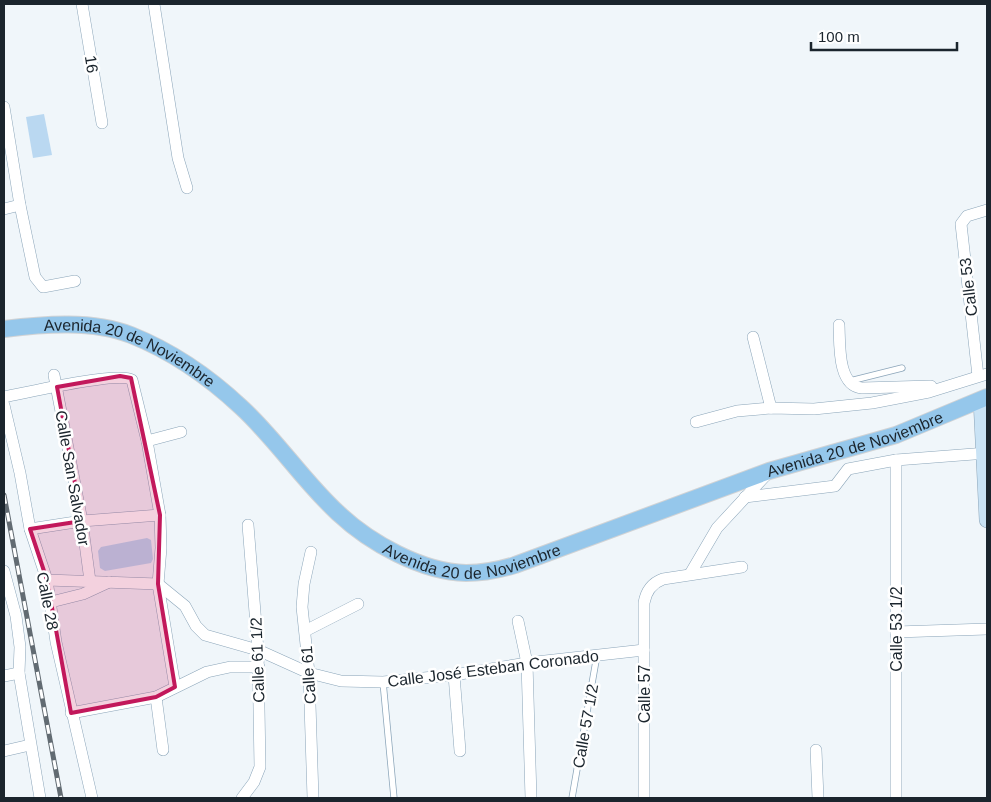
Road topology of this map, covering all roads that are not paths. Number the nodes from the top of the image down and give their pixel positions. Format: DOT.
graph roads {
  1 [pos="82,4"];
  2 [pos="154,4"];
  3 [pos="4,107"];
  4 [pos="5,123"];
  5 [pos="102,124"];
  6 [pos="187,188"];
  7 [pos="20,205"];
  8 [pos="4,209"];
  9 [pos="987,210"];
  10 [pos="75,281"];
  11 [pos="839,324"];
  12 [pos="7,328"];
  13 [pos="753,338"];
  14 [pos="982,357"];
  15 [pos="902,368"];
  16 [pos="54,375"];
  17 [pos="983,375"];
  18 [pos="848,382"];
  19 [pos="948,386"];
  20 [pos="57,387"];
  21 [pos="4,397"];
  22 [pos="984,399"];
  23 [pos="4,404"];
  24 [pos="771,408"];
  25 [pos="696,422"];
  26 [pos="181,432"];
  27 [pos="147,441"];
  28 [pos="986,453"];
  29 [pos="896,460"];
  30 [pos="770,471"];
  31 [pos="744,497"];
  32 [pos="160,515"];
  33 [pos="987,520"];
  34 [pos="82,521"];
  35 [pos="248,525"];
  36 [pos="30,529"];
  37 [pos="311,552"];
  38 [pos="742,567"];
  39 [pos="4,571"];
  40 [pos="690,574"];
  41 [pos="47,580"];
  42 [pos="90,581"];
  43 [pos="109,582"];
  44 [pos="158,584"];
  45 [pos="8,600"];
  46 [pos="51,602"];
  47 [pos="358,604"];
  48 [pos="518,621"];
  49 [pos="987,629"];
  50 [pos="305,631"];
  51 [pos="896,632"];
  52 [pos="258,650"];
  53 [pos="644,650"];
  54 [pos="597,654"];
  55 [pos="527,663"];
  56 [pos="259,667"];
  57 [pos="19,672"];
  58 [pos="309,673"];
  59 [pos="454,675"];
  60 [pos="4,676"];
  61 [pos="383,682"];
  62 [pos="175,687"];
  63 [pos="156,697"];
  64 [pos="71,713"];
  65 [pos="30,745"];
  66 [pos="163,750"];
  67 [pos="816,750"];
  68 [pos="4,751"];
  69 [pos="460,751"];
  70 [pos="245,795"];
  71 [pos="40,798"];
  72 [pos="92,798"];
  73 [pos="313,798"];
  74 [pos="394,798"];
  75 [pos="531,798"];
  76 [pos="572,798"];
  77 [pos="644,798"];
  78 [pos="818,798"];
  79 [pos="896,798"];
  1 -- 5 [label="street, 16"];
  2 -- 6 [label="street"];
  3 -- 4 [label="street"];
  4 -- 7 [label="street"];
  7 -- 8 [label="street"];
  7 -- 10 [label="street"];
  9 -- 14 [label="street, Calle 53"];
  11 -- 18 [label="street"];
  12 -- 30 [label="main road, Avenida 20 de Noviembre"];
  13 -- 24 [label="street"];
  14 -- 17 [label="street, Calle 53"];
  15 -- 18 [label="lane"];
  16 -- 20 [label="street, Calle San Salvador"];
  17 -- 19 [label="street"];
  18 -- 19 [label="street"];
  19 -- 24 [label="street"];
  20 -- 21 [label="street"];
  20 -- 27 [label="street"];
  20 -- 34 [label="street, Calle San Salvador"];
  22 -- 28 [label="street"];
  22 -- 30 [label="main road, Avenida 20 de Noviembre"];
  23 -- 36 [label="street, Calle 28"];
  24 -- 25 [label="street"];
  26 -- 27 [label="street"];
  27 -- 32 [label="street"];
  28 -- 29 [label="street"];
  28 -- 33 [label="street"];
  29 -- 31 [label="street"];
  29 -- 51 [label="street, Calle 53 1/2"];
  30 -- 31 [label="street"];
  31 -- 40 [label="street"];
  32 -- 34 [label="street"];
  32 -- 44 [label="street"];
  34 -- 36 [label="street"];
  34 -- 42 [label="street, Calle San Salvador"];
  35 -- 52 [label="street, Calle 61 1/2"];
  36 -- 41 [label="street, Calle 28"];
  37 -- 50 [label="street, Calle 61"];
  38 -- 40 [label="street"];
  39 -- 45 [label="street"];
  40 -- 53 [label="street, Calle 57"];
  41 -- 42 [label="street"];
  41 -- 46 [label="street, Calle 28"];
  42 -- 43 [label="street"];
  43 -- 44 [label="street"];
  43 -- 46 [label="street"];
  44 -- 52 [label="street, Calle José Esteban Coronado"];
  44 -- 62 [label="street"];
  45 -- 57 [label="street"];
  46 -- 64 [label="street, Calle 28"];
  47 -- 50 [label="street"];
  48 -- 55 [label="street"];
  49 -- 51 [label="street"];
  50 -- 58 [label="street, Calle 61"];
  51 -- 79 [label="street, Calle 53 1/2"];
  52 -- 56 [label="street, Calle 61 1/2"];
  52 -- 58 [label="street, Calle José Esteban Coronado"];
  53 -- 54 [label="street, Calle José Esteban Coronado"];
  53 -- 77 [label="street, Calle 57"];
  54 -- 55 [label="street, Calle José Esteban Coronado"];
  54 -- 76 [label="lane, Calle 57 1/2"];
  55 -- 59 [label="street, Calle José Esteban Coronado"];
  55 -- 75 [label="street"];
  56 -- 62 [label="street"];
  56 -- 70 [label="street, Calle 61 1/2"];
  57 -- 60 [label="street"];
  57 -- 65 [label="street"];
  58 -- 61 [label="street, Calle José Esteban Coronado"];
  58 -- 73 [label="street, Calle 61"];
  59 -- 61 [label="street, Calle José Esteban Coronado"];
  59 -- 69 [label="street"];
  61 -- 74 [label="lane"];
  62 -- 63 [label="street"];
  63 -- 64 [label="street"];
  63 -- 66 [label="street"];
  64 -- 72 [label="street, Calle 28"];
  65 -- 68 [label="street"];
  65 -- 71 [label="street"];
  67 -- 78 [label="street"];
}
